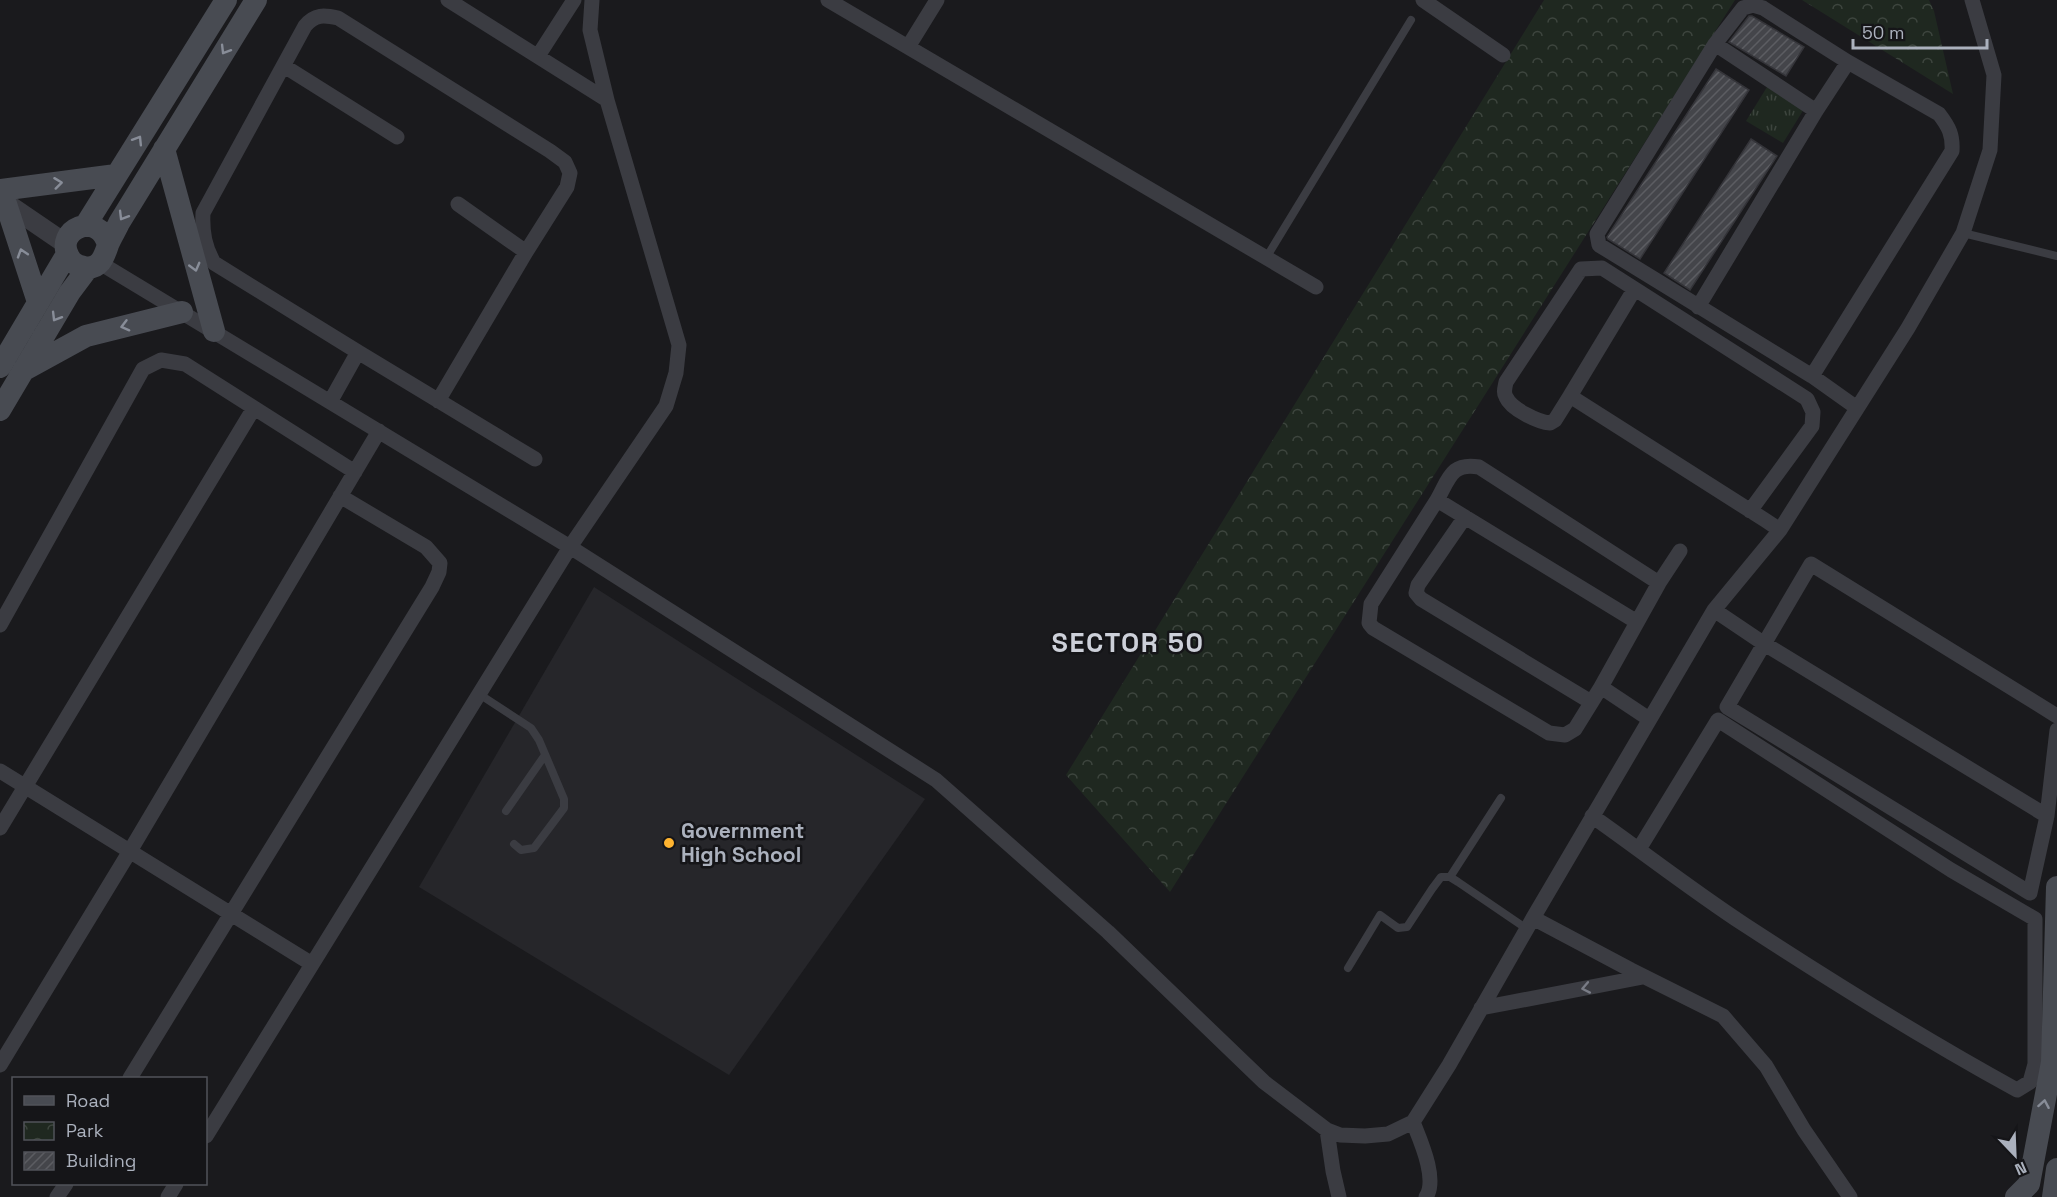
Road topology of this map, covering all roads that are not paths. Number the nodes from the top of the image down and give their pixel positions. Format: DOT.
graph roads {
  1 [pos="226,0"];
  2 [pos="256,0"];
  3 [pos="448,0"];
  4 [pos="574,0"];
  5 [pos="592,0"];
  6 [pos="828,0"];
  7 [pos="937,0"];
  8 [pos="1423,0"];
  9 [pos="1972,0"];
  10 [pos="1411,20"];
  11 [pos="1714,44"];
  12 [pos="908,47"];
  13 [pos="1503,55"];
  14 [pos="538,56"];
  15 [pos="1848,62"];
  16 [pos="284,66"];
  17 [pos="607,100"];
  18 [pos="1816,111"];
  19 [pos="397,137"];
  20 [pos="164,149"];
  21 [pos="117,176"];
  22 [pos="2,198"];
  23 [pos="458,204"];
  24 [pos="85,226"];
  25 [pos="1962,233"];
  26 [pos="66,249"];
  27 [pos="526,252"];
  28 [pos="2057,256"];
  29 [pos="1266,258"];
  30 [pos="98,259"];
  31 [pos="1316,287"];
  32 [pos="1635,290"];
  33 [pos="38,302"];
  34 [pos="1698,307"];
  35 [pos="182,312"];
  36 [pos="214,331"];
  37 [pos="358,352"];
  38 [pos="0,368"];
  39 [pos="24,370"];
  40 [pos="1812,376"];
  41 [pos="1570,396"];
  42 [pos="438,401"];
  43 [pos="330,402"];
  44 [pos="254,408"];
  45 [pos="1857,408"];
  46 [pos="0,410"];
  47 [pos="379,431"];
  48 [pos="535,459"];
  49 [pos="355,472"];
  50 [pos="340,496"];
  51 [pos="1437,500"];
  52 [pos="1750,511"];
  53 [pos="1465,517"];
  54 [pos="1780,530"];
  55 [pos="570,547"];
  56 [pos="1680,551"];
  57 [pos="1659,583"];
  58 [pos="1714,610"];
  59 [pos="1637,622"];
  60 [pos="0,625"];
  61 [pos="1763,643"];
  62 [pos="1601,687"];
  63 [pos="479,694"];
  64 [pos="1592,702"];
  65 [pos="2057,716"];
  66 [pos="1649,719"];
  67 [pos="2057,730"];
  68 [pos="545,755"];
  69 [pos="0,771"];
  70 [pos="26,787"];
  71 [pos="1501,798"];
  72 [pos="506,811"];
  73 [pos="1592,816"];
  74 [pos="2047,816"];
  75 [pos="0,828"];
  76 [pos="514,844"];
  77 [pos="1639,849"];
  78 [pos="130,851"];
  79 [pos="1450,877"];
  80 [pos="2057,887"];
  81 [pos="230,914"];
  82 [pos="1530,923"];
  83 [pos="312,964"];
  84 [pos="1348,968"];
  85 [pos="1643,976"];
  86 [pos="1481,1008"];
  87 [pos="0,1065"];
  88 [pos="131,1077"];
  89 [pos="1413,1122"];
  90 [pos="1327,1130"];
  91 [pos="207,1134"];
  92 [pos="2057,1170"];
  93 [pos="1339,1197"];
  94 [pos="1426,1197"];
  95 [pos="1850,1197"];
  96 [pos="2016,1197"];
  97 [pos="2053,1197"];
  21 -- 1 [label="main road, one-way"];
  2 -- 20 [label="main road, one-way"];
  3 -- 14 [label="street"];
  4 -- 14 [label="street"];
  5 -- 17 [label="street"];
  6 -- 12 [label="street"];
  7 -- 12 [label="street"];
  8 -- 13 [label="street"];
  9 -- 25 [label="street"];
  10 -- 29 [label="lane"];
  11 -- 15 [label="street"];
  11 -- 18 [label="street"];
  11 -- 34 [label="street"];
  12 -- 29 [label="street"];
  14 -- 17 [label="street"];
  15 -- 18 [label="street"];
  15 -- 40 [label="street"];
  16 -- 19 [label="street"];
  16 -- 27 [label="street"];
  16 -- 37 [label="street"];
  17 -- 55 [label="street"];
  18 -- 34 [label="street"];
  20 -- 30 [label="main road, one-way"];
  20 -- 36 [label="main road, one-way"];
  22 -- 21 [label="main road, one-way"];
  21 -- 24 [label="main road"];
  22 -- 26 [label="street"];
  33 -- 22 [label="main road, one-way"];
  23 -- 27 [label="street"];
  24 -- 26 [label="main road"];
  24 -- 30 [label="main road"];
  25 -- 28 [label="lane"];
  25 -- 45 [label="street"];
  26 -- 30 [label="main road"];
  26 -- 33 [label="main road"];
  27 -- 42 [label="street"];
  29 -- 31 [label="street"];
  30 -- 35 [label="street"];
  30 -- 39 [label="main road, one-way"];
  32 -- 41 [label="street"];
  32 -- 41 [label="street"];
  32 -- 52 [label="street"];
  33 -- 38 [label="main road"];
  34 -- 40 [label="street"];
  35 -- 36 [label="street"];
  35 -- 39 [label="main road, one-way"];
  36 -- 43 [label="street"];
  37 -- 42 [label="street"];
  37 -- 43 [label="street"];
  39 -- 46 [label="main road"];
  40 -- 45 [label="street"];
  41 -- 52 [label="street"];
  42 -- 48 [label="street"];
  43 -- 47 [label="street"];
  44 -- 49 [label="street"];
  44 -- 60 [label="street"];
  44 -- 70 [label="street"];
  45 -- 54 [label="street"];
  47 -- 49 [label="street"];
  47 -- 55 [label="street"];
  49 -- 50 [label="street"];
  50 -- 78 [label="street"];
  50 -- 81 [label="street"];
  51 -- 53 [label="street"];
  51 -- 57 [label="street"];
  51 -- 64 [label="street"];
  52 -- 54 [label="street"];
  53 -- 59 [label="street"];
  53 -- 64 [label="street"];
  54 -- 58 [label="street"];
  55 -- 63 [label="street"];
  55 -- 90 [label="street"];
  56 -- 57 [label="street"];
  57 -- 59 [label="street"];
  58 -- 61 [label="street"];
  58 -- 66 [label="street"];
  59 -- 62 [label="street"];
  61 -- 65 [label="street"];
  61 -- 74 [label="street"];
  61 -- 74 [label="street"];
  62 -- 64 [label="street"];
  62 -- 66 [label="street"];
  63 -- 68 [label="lane"];
  63 -- 83 [label="street"];
  66 -- 73 [label="street"];
  67 -- 74 [label="street"];
  68 -- 72 [label="lane"];
  68 -- 76 [label="lane"];
  69 -- 70 [label="street"];
  70 -- 75 [label="street"];
  70 -- 78 [label="street"];
  71 -- 79 [label="lane"];
  73 -- 77 [label="street"];
  73 -- 82 [label="street"];
  77 -- 77 [label="street"];
  78 -- 81 [label="street"];
  78 -- 87 [label="street"];
  79 -- 82 [label="lane"];
  79 -- 84 [label="lane"];
  96 -- 80 [label="main road, one-way"];
  81 -- 83 [label="street"];
  81 -- 88 [label="street"];
  82 -- 85 [label="street"];
  82 -- 86 [label="street"];
  83 -- 91 [label="street"];
  85 -- 86 [label="street, one-way"];
  85 -- 95 [label="street"];
  86 -- 89 [label="street"];
  89 -- 90 [label="street"];
  89 -- 94 [label="street"];
  90 -- 93 [label="street"];
  92 -- 97 [label="main road"];
}
